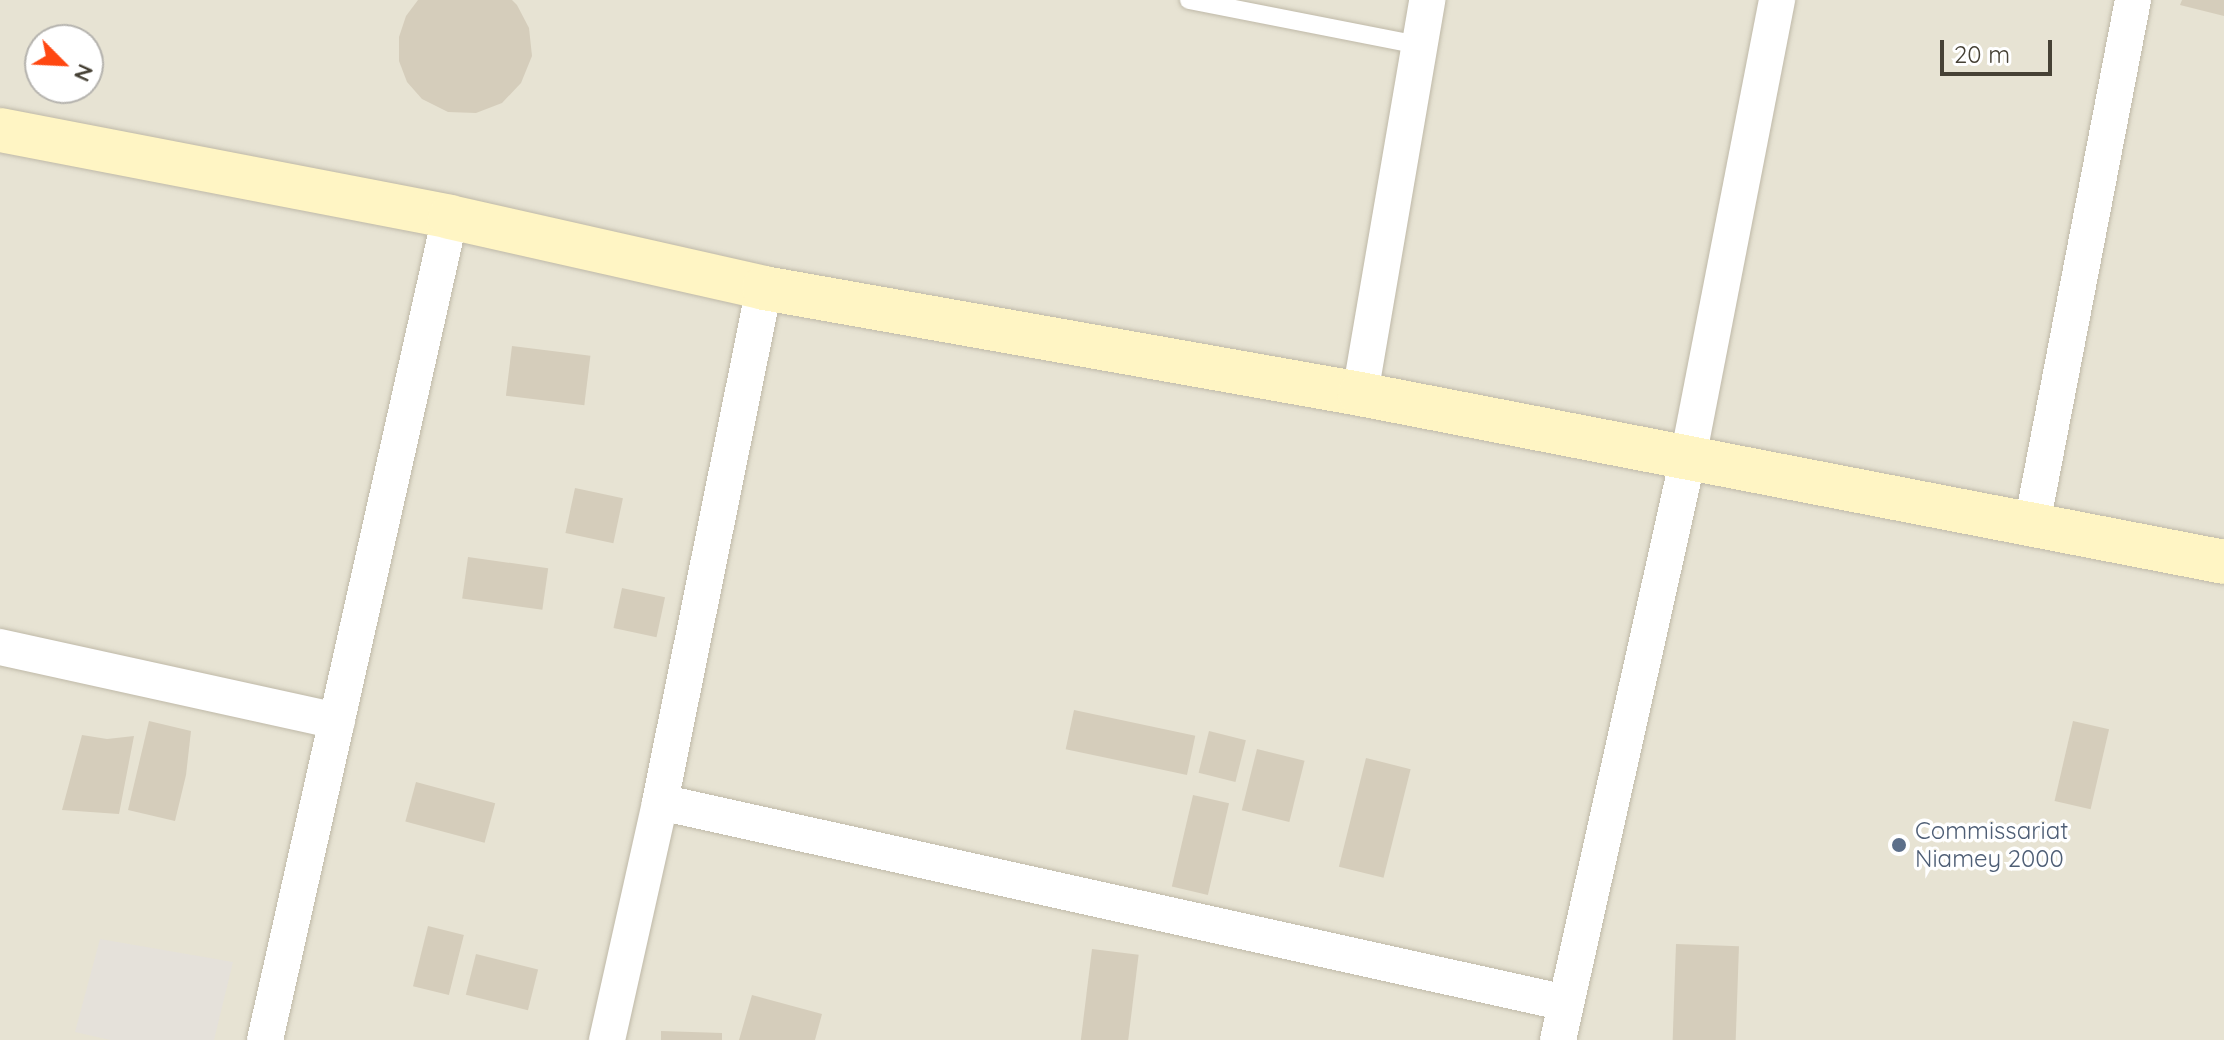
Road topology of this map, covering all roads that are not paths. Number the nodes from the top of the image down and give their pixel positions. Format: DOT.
graph roads {
  1 [pos="1189,0"];
  2 [pos="1427,0"];
  3 [pos="1777,0"];
  4 [pos="2133,0"];
  5 [pos="1419,45"];
  6 [pos="0,130"];
  7 [pos="450,217"];
  8 [pos="764,288"];
  9 [pos="1360,394"];
  10 [pos="1688,458"];
  11 [pos="2032,524"];
  12 [pos="2224,562"];
  13 [pos="0,648"];
  14 [pos="337,721"];
  15 [pos="660,802"];
  16 [pos="1566,1003"];
  17 [pos="265,1040"];
  18 [pos="607,1040"];
  19 [pos="1558,1040"];
  1 -- 5 [label="lane"];
  2 -- 5 [label="street"];
  3 -- 10 [label="street"];
  4 -- 11 [label="street"];
  5 -- 9 [label="street"];
  6 -- 7 [label="street"];
  7 -- 8 [label="street"];
  7 -- 14 [label="street"];
  8 -- 9 [label="street"];
  8 -- 15 [label="street"];
  9 -- 10 [label="street"];
  10 -- 11 [label="street"];
  10 -- 16 [label="street"];
  11 -- 12 [label="street"];
  13 -- 14 [label="street"];
  14 -- 17 [label="street"];
  15 -- 16 [label="street"];
  15 -- 18 [label="street"];
  16 -- 19 [label="street"];
}
